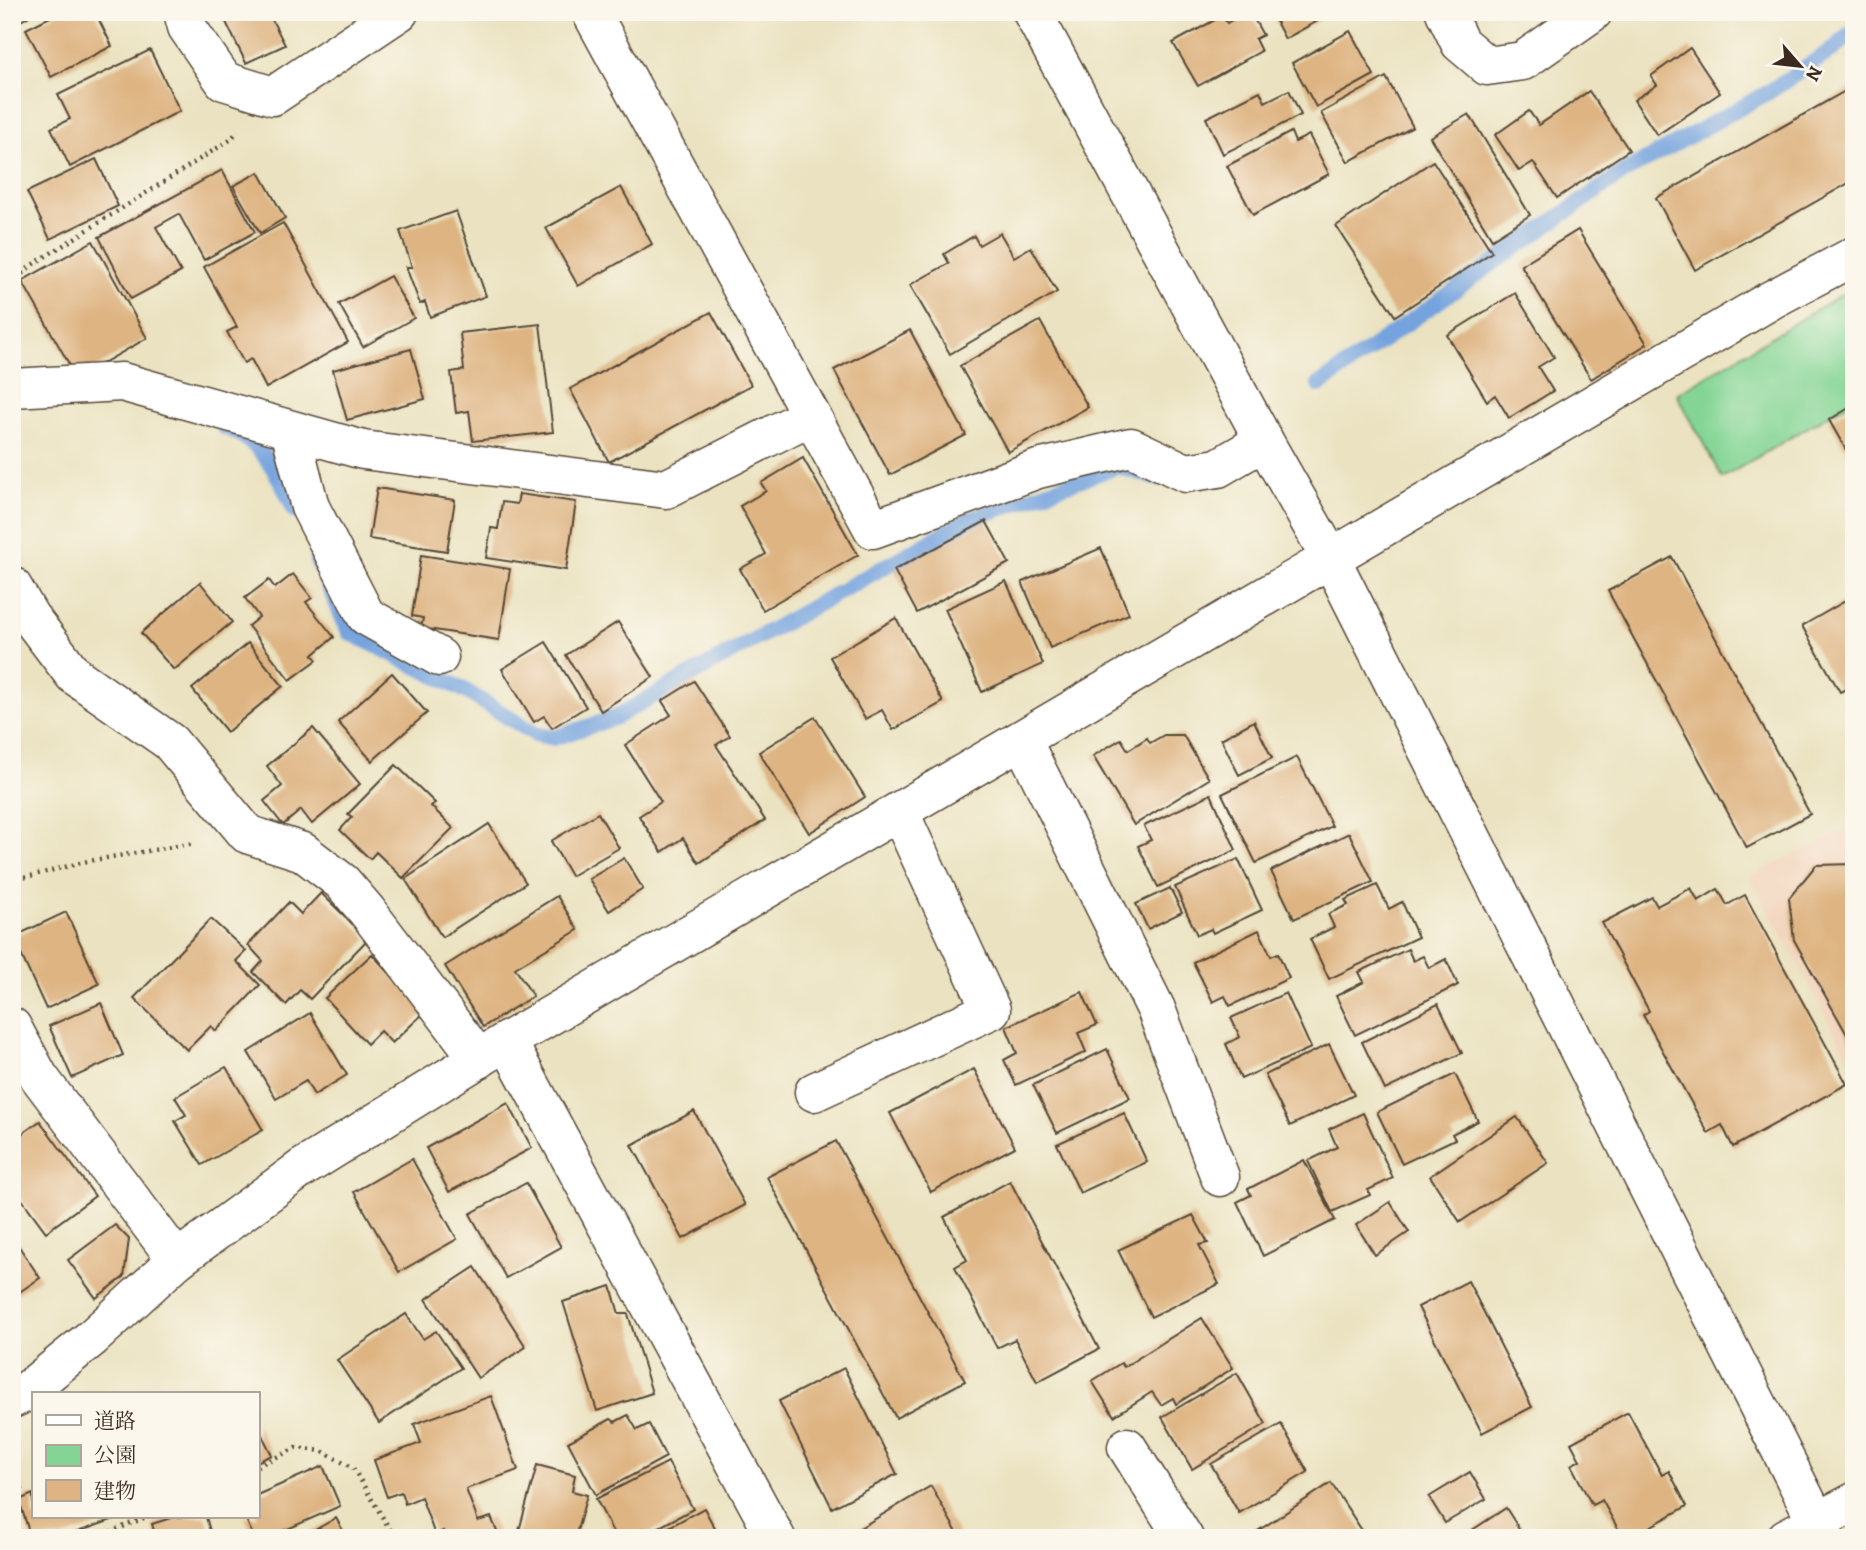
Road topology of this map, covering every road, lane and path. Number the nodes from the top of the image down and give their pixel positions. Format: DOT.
graph roads {
  1 [pos="183,12"];
  2 [pos="398,12"];
  3 [pos="591,12"];
  4 [pos="1032,12"];
  5 [pos="1445,12"];
  6 [pos="1593,12"];
  7 [pos="273,96"];
  8 [pos="1854,256"];
  9 [pos="12,283"];
  10 [pos="12,388"];
  11 [pos="810,416"];
  12 [pos="290,430"];
  13 [pos="1264,441"];
  14 [pos="1330,557"];
  15 [pos="12,586"];
  16 [pos="439,657"];
  17 [pos="1022,740"];
  18 [pos="899,811"];
  19 [pos="247,834"];
  20 [pos="12,884"];
  21 [pos="12,1027"];
  22 [pos="493,1050"];
  23 [pos="814,1092"];
  24 [pos="1220,1177"];
  25 [pos="177,1260"];
  26 [pos="12,1399"];
  27 [pos="1127,1447"];
  28 [pos="259,1465"];
  29 [pos="1854,1502"];
  30 [pos="144,1518"];
  31 [pos="1810,1532"];
  32 [pos="97,1538"];
  33 [pos="395,1538"];
  34 [pos="776,1538"];
  35 [pos="1184,1538"];
  1 -- 7 [label="street"];
  2 -- 7 [label="street"];
  3 -- 11 [label="street"];
  4 -- 13 [label="street"];
  5 -- 6 [label="street"];
  7 -- 9 [label="path"];
  8 -- 14 [label="street"];
  10 -- 12 [label="street"];
  11 -- 12 [label="street"];
  11 -- 13 [label="street"];
  12 -- 16 [label="street"];
  13 -- 14 [label="street"];
  14 -- 17 [label="street"];
  14 -- 31 [label="street"];
  15 -- 19 [label="street"];
  17 -- 18 [label="street"];
  17 -- 24 [label="street"];
  18 -- 22 [label="street"];
  18 -- 23 [label="street"];
  19 -- 20 [label="path"];
  19 -- 22 [label="street"];
  21 -- 25 [label="street"];
  22 -- 25 [label="street"];
  22 -- 34 [label="street"];
  25 -- 26 [label="street"];
  27 -- 35 [label="street"];
  28 -- 33 [label="path"];
  29 -- 31 [label="street"];
  30 -- 32 [label="path"];
}
